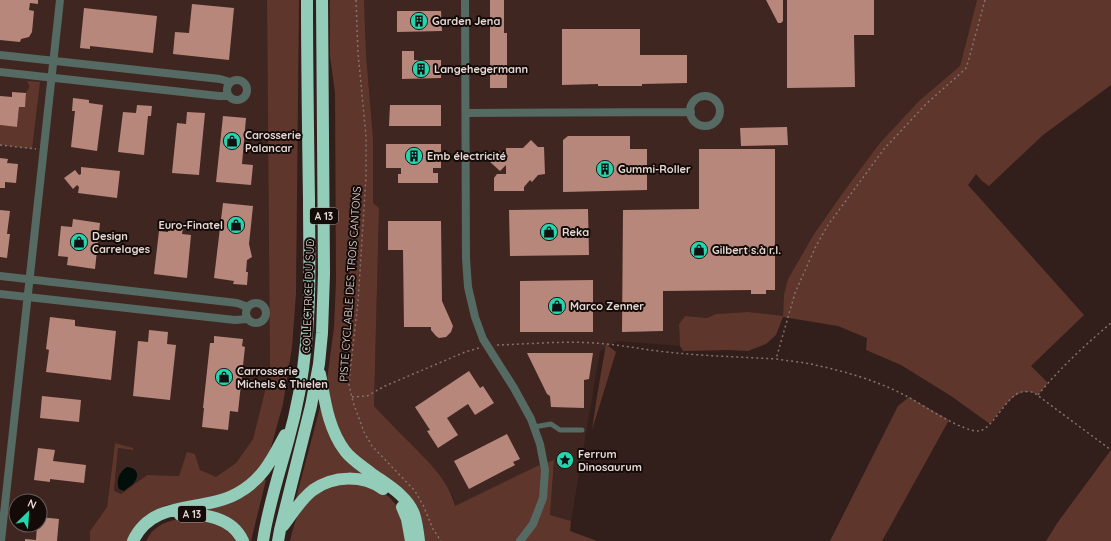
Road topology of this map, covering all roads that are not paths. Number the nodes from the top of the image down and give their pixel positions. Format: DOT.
graph roads {
  1 [pos="60,0"];
  2 [pos="307,0"];
  3 [pos="322,0"];
  4 [pos="465,0"];
  5 [pos="0,55"];
  6 [pos="54,61"];
  7 [pos="0,72"];
  8 [pos="52,77"];
  9 [pos="230,82"];
  10 [pos="229,96"];
  11 [pos="691,112"];
  12 [pos="466,113"];
  13 [pos="0,276"];
  14 [pos="30,280"];
  15 [pos="0,294"];
  16 [pos="28,297"];
  17 [pos="248,307"];
  18 [pos="247,319"];
  19 [pos="319,364"];
  20 [pos="293,420"];
  21 [pos="534,427"];
  22 [pos="582,430"];
  23 [pos="3,499"];
  24 [pos="2,516"];
  25 [pos="279,535"];
  26 [pos="1,541"];
  27 [pos="133,541"];
  28 [pos="140,541"];
  29 [pos="243,541"];
  30 [pos="263,541"];
  31 [pos="411,541"];
  32 [pos="420,541"];
  33 [pos="520,541"];
  1 -- 6 [label="street"];
  2 -- 20 [label="highway, COLLECTRICE DU SUD / A 13"];
  3 -- 19 [label="highway, COLLECTRICE DU SUD / A 13"];
  4 -- 12 [label="street"];
  5 -- 6 [label="street"];
  6 -- 8 [label="street"];
  6 -- 9 [label="street"];
  7 -- 8 [label="street"];
  8 -- 10 [label="street"];
  8 -- 14 [label="street"];
  9 -- 10 [label="street"];
  9 -- 10 [label="street"];
  11 -- 12 [label="street"];
  12 -- 21 [label="street"];
  13 -- 14 [label="street"];
  14 -- 16 [label="street"];
  14 -- 17 [label="street"];
  15 -- 16 [label="street"];
  16 -- 18 [label="street"];
  16 -- 23 [label="street"];
  17 -- 18 [label="street"];
  17 -- 18 [label="street"];
  19 -- 25 [label="highway, COLLECTRICE DU SUD / A 13"];
  19 -- 32 [label="highway, A 13"];
  20 -- 27 [label="highway, A 13"];
  20 -- 30 [label="highway, COLLECTRICE DU SUD / A 13"];
  21 -- 22 [label="lane"];
  21 -- 33 [label="street"];
  23 -- 24 [label="street"];
  24 -- 26 [label="street"];
  25 -- 31 [label="highway, A 13"];
  28 -- 29 [label="highway, A 13"];
}
